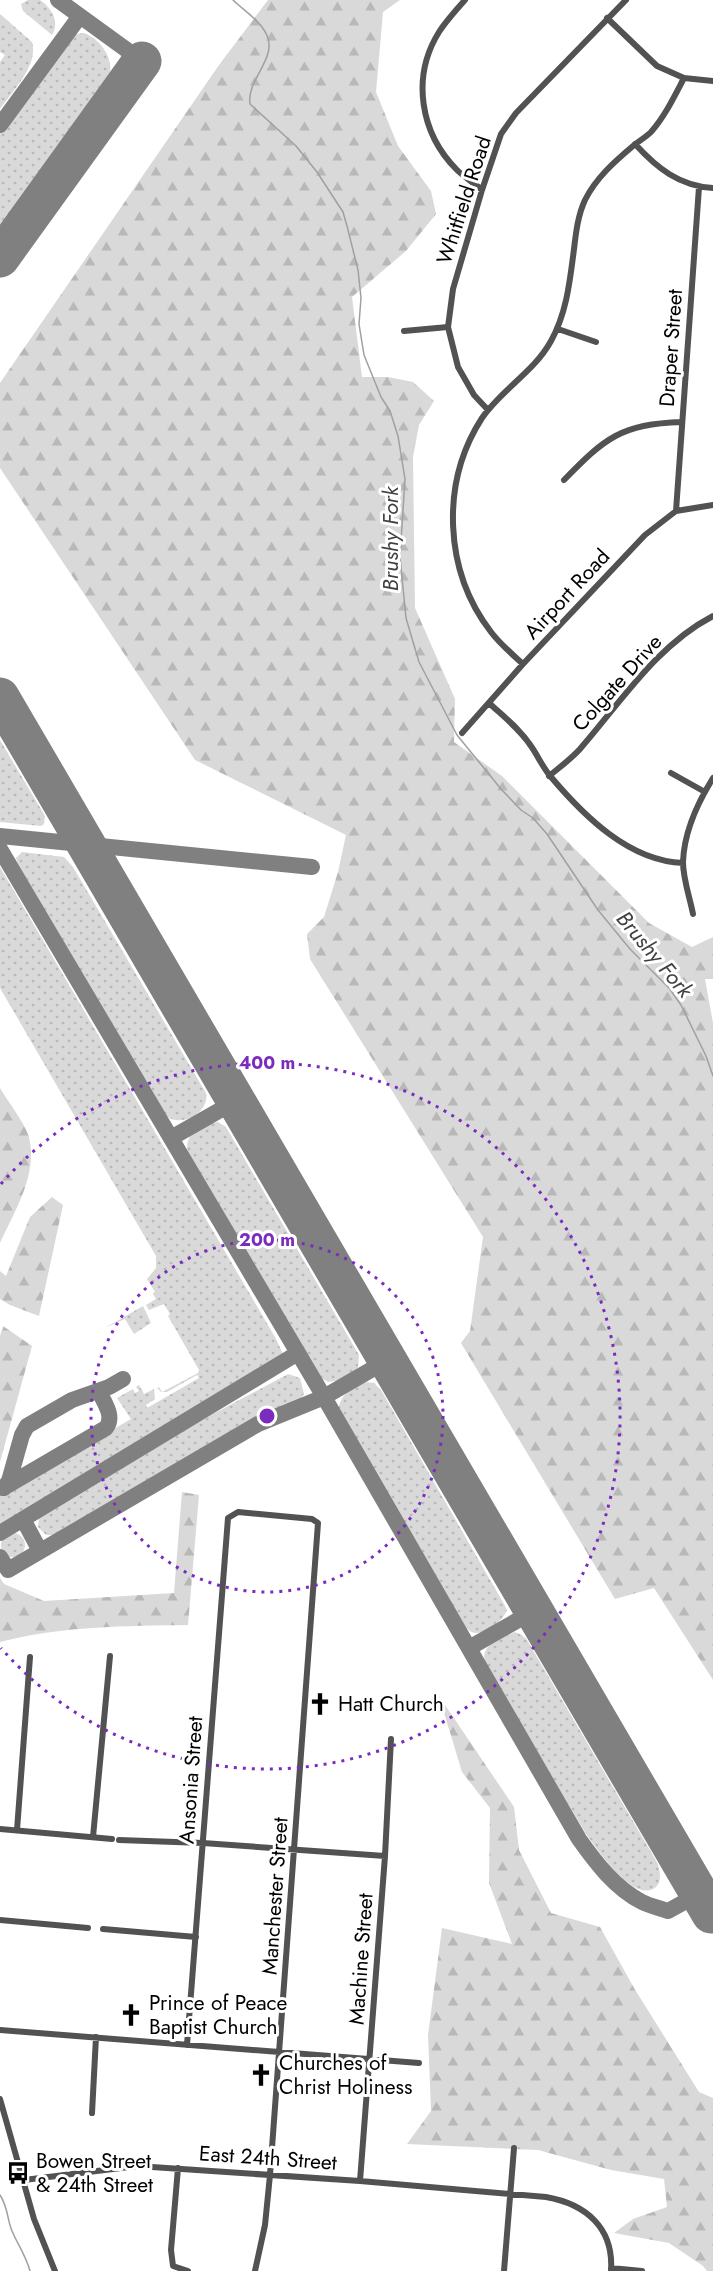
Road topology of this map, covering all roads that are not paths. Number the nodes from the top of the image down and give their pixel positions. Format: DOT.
graph roads {
  1 [pos="465,0"];
  2 [pos="626,0"];
  3 [pos="607,18"];
  4 [pos="684,78"];
  5 [pos="713,81"];
  6 [pos="635,144"];
  7 [pos="699,187"];
  8 [pos="713,188"];
  9 [pos="482,190"];
  10 [pos="448,327"];
  11 [pos="558,329"];
  12 [pos="404,330"];
  13 [pos="596,342"];
  14 [pos="488,410"];
  15 [pos="682,422"];
  16 [pos="564,480"];
  17 [pos="713,505"];
  18 [pos="676,511"];
  19 [pos="713,616"];
  20 [pos="523,664"];
  21 [pos="489,703"];
  22 [pos="462,733"];
  23 [pos="671,773"];
  24 [pos="549,776"];
  25 [pos="713,778"];
  26 [pos="705,792"];
  27 [pos="683,863"];
  28 [pos="693,914"];
  29 [pos="318,1523"];
  30 [pos="110,1656"];
  31 [pos="30,1657"];
  32 [pos="391,1738"];
  33 [pos="0,1829"];
  34 [pos="17,1830"];
  35 [pos="93,1837"];
  36 [pos="203,1843"];
  37 [pos="295,1850"];
  38 [pos="386,1856"];
  39 [pos="0,1920"];
  40 [pos="88,1928"];
  41 [pos="103,1929"];
  42 [pos="196,1937"];
  43 [pos="0,2030"];
  44 [pos="96,2037"];
  45 [pos="187,2045"];
  46 [pos="280,2053"];
  47 [pos="370,2059"];
  48 [pos="419,2063"];
  49 [pos="0,2099"];
  50 [pos="92,2113"];
  51 [pos="514,2148"];
  52 [pos="178,2168"];
  53 [pos="270,2175"];
  54 [pos="24,2180"];
  55 [pos="360,2181"];
  56 [pos="510,2193"];
  57 [pos="611,2270"];
  58 [pos="55,2271"];
  59 [pos="188,2271"];
  60 [pos="255,2271"];
  61 [pos="504,2271"];
  62 [pos="642,2271"];
  1 -- 9 [label="street"];
  2 -- 3 [label="street, Whitfield Road"];
  3 -- 4 [label="street"];
  3 -- 9 [label="street, Whitfield Road"];
  4 -- 5 [label="street"];
  4 -- 6 [label="street"];
  6 -- 7 [label="street"];
  6 -- 11 [label="street"];
  7 -- 8 [label="street"];
  7 -- 15 [label="street, Draper Street"];
  9 -- 10 [label="street, Whitfield Road"];
  10 -- 12 [label="street"];
  10 -- 14 [label="street, Whitfield Road"];
  11 -- 13 [label="street"];
  11 -- 14 [label="street"];
  14 -- 20 [label="street"];
  15 -- 16 [label="street"];
  15 -- 18 [label="street, Draper Street"];
  17 -- 18 [label="street, Airport Road"];
  18 -- 20 [label="street, Airport Road"];
  19 -- 24 [label="street, Colgate Drive"];
  20 -- 21 [label="street, Airport Road"];
  21 -- 22 [label="street, Airport Road"];
  21 -- 24 [label="street"];
  23 -- 26 [label="street"];
  24 -- 27 [label="street"];
  25 -- 26 [label="street"];
  26 -- 27 [label="street"];
  27 -- 28 [label="street"];
  29 -- 36 [label="street, Ansonia Street"];
  29 -- 37 [label="street, Manchester Street"];
  30 -- 35 [label="street"];
  31 -- 34 [label="street"];
  32 -- 38 [label="street, Machine Street"];
  33 -- 34 [label="street"];
  34 -- 35 [label="street"];
  35 -- 36 [label="street"];
  36 -- 37 [label="street"];
  36 -- 42 [label="street, Ansonia Street"];
  37 -- 38 [label="street"];
  37 -- 46 [label="street, Manchester Street"];
  38 -- 47 [label="street, Machine Street"];
  39 -- 40 [label="street"];
  41 -- 42 [label="street"];
  42 -- 45 [label="street, Ansonia Street"];
  43 -- 44 [label="street"];
  44 -- 45 [label="street"];
  44 -- 50 [label="street"];
  45 -- 46 [label="street"];
  46 -- 47 [label="street"];
  46 -- 53 [label="street, Manchester Street"];
  47 -- 48 [label="street"];
  47 -- 55 [label="street, Machine Street"];
  49 -- 54 [label="street"];
  51 -- 56 [label="street"];
  52 -- 53 [label="street, East 24th Street"];
  52 -- 54 [label="street, East 24th Street"];
  52 -- 59 [label="street"];
  53 -- 55 [label="street, East 24th Street"];
  53 -- 60 [label="street, Manchester Street"];
  54 -- 58 [label="street"];
  55 -- 56 [label="street, East 24th Street"];
  56 -- 57 [label="street, East 24th Street"];
  56 -- 61 [label="street"];
  57 -- 62 [label="street"];
}
